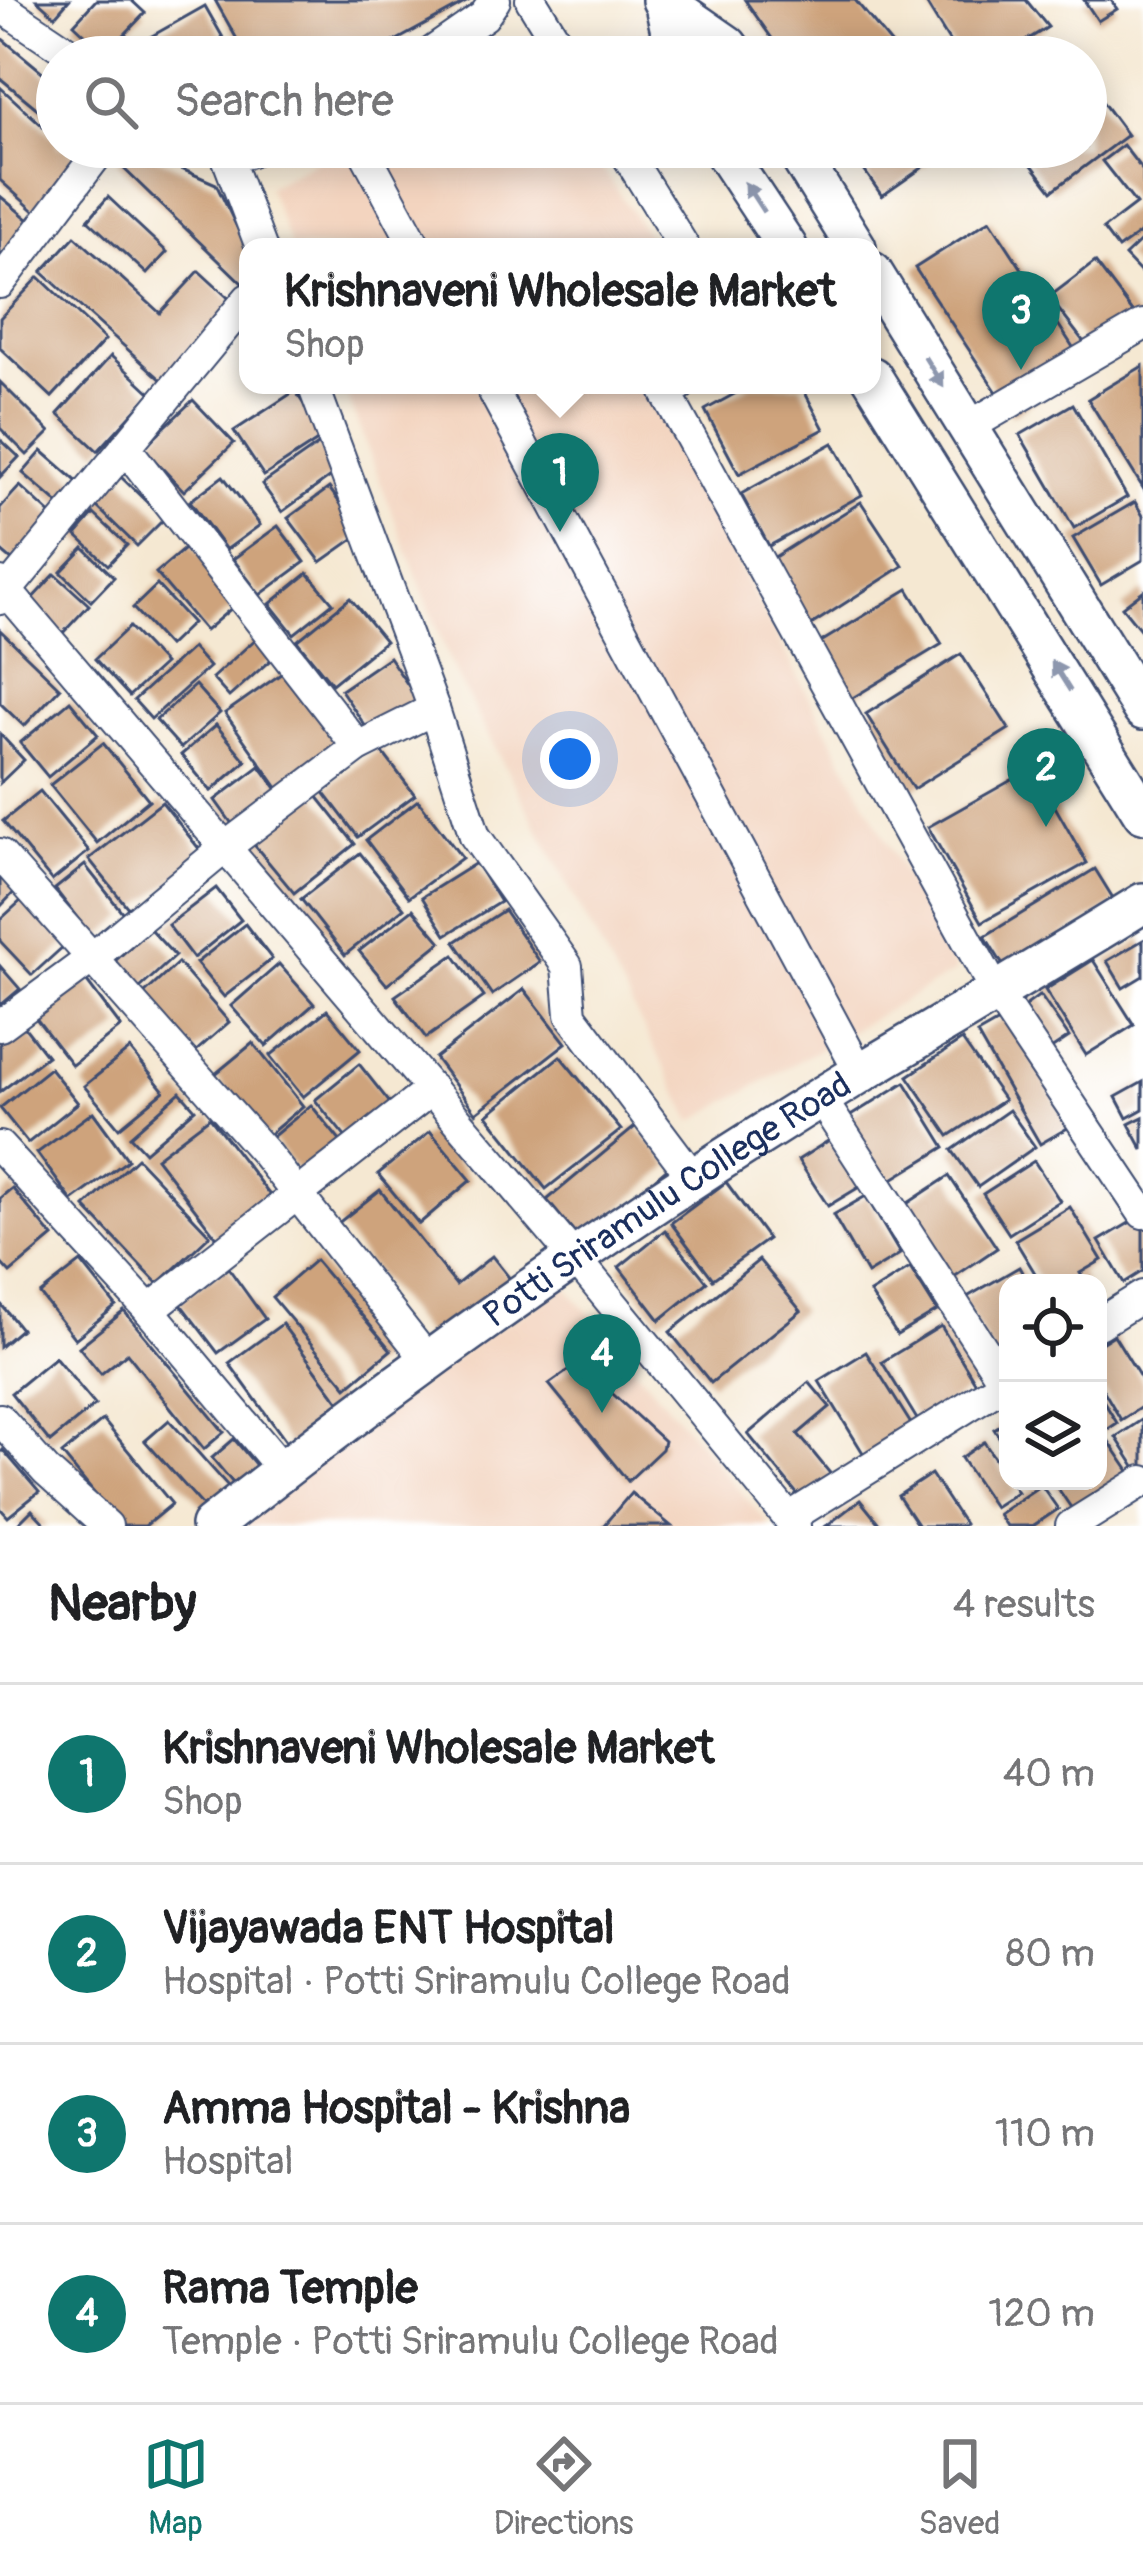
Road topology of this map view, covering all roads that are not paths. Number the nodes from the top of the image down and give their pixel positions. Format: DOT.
graph roads {
  1 [pos="495,0"];
  2 [pos="531,0"];
  3 [pos="663,1"];
  4 [pos="1,8"];
  5 [pos="44,36"];
  6 [pos="455,36"];
  7 [pos="553,36"];
  8 [pos="672,36"];
  9 [pos="714,36"];
  10 [pos="87,168"];
  11 [pos="225,168"];
  12 [pos="373,168"];
  13 [pos="635,168"];
  14 [pos="736,168"];
  15 [pos="807,168"];
  16 [pos="258,238"];
  17 [pos="411,238"];
  18 [pos="678,238"];
  19 [pos="781,238"];
  20 [pos="850,238"];
  21 [pos="0,283"];
  22 [pos="881,287"];
  23 [pos="239,310"];
  24 [pos="1143,325"];
  25 [pos="881,391"];
  26 [pos="316,394"];
  27 [pos="495,394"];
  28 [pos="667,394"];
  29 [pos="968,427"];
  30 [pos="125,447"];
  31 [pos="3,590"];
  32 [pos="1142,704"];
  33 [pos="434,709"];
  34 [pos="358,747"];
  35 [pos="1143,813"];
  36 [pos="227,846"];
  37 [pos="0,854"];
  38 [pos="1143,903"];
  39 [pos="92,958"];
  40 [pos="997,994"];
  41 [pos="0,1026"];
  42 [pos="860,1073"];
  43 [pos="432,1089"];
  44 [pos="821,1099"];
  45 [pos="0,1147"];
  46 [pos="694,1180"];
  47 [pos="297,1194"];
  48 [pos="1143,1213"];
  49 [pos="574,1258"];
  50 [pos="1143,1296"];
  51 [pos="149,1310"];
  52 [pos="1107,1318"];
  53 [pos="429,1362"];
  54 [pos="999,1371"];
  55 [pos="999,1387"];
  56 [pos="0,1419"];
  57 [pos="283,1470"];
  58 [pos="1143,1481"];
  59 [pos="792,1522"];
  60 [pos="107,1526"];
  61 [pos="212,1526"];
  62 [pos="1071,1526"];
  1 -- 6 [label="street"];
  2 -- 7 [label="street"];
  3 -- 8 [label="street"];
  3 -- 9 [label="street"];
  4 -- 5 [label="street"];
  10 -- 21 [label="street"];
  11 -- 16 [label="street"];
  12 -- 17 [label="street"];
  13 -- 18 [label="street"];
  19 -- 14 [label="street, one-way"];
  15 -- 20 [label="street"];
  22 -- 29 [label="street, one-way"];
  23 -- 30 [label="street"];
  24 -- 29 [label="street"];
  35 -- 25 [label="street, one-way"];
  26 -- 33 [label="street"];
  27 -- 42 [label="street"];
  28 -- 40 [label="street"];
  29 -- 32 [label="street"];
  30 -- 31 [label="street"];
  30 -- 34 [label="street"];
  31 -- 36 [label="street"];
  33 -- 34 [label="street"];
  33 -- 46 [label="street"];
  34 -- 36 [label="street"];
  36 -- 39 [label="street"];
  36 -- 43 [label="street"];
  37 -- 39 [label="street"];
  38 -- 40 [label="street, Potti Sriramulu College Road"];
  39 -- 41 [label="street"];
  39 -- 47 [label="street"];
  40 -- 42 [label="street, Potti Sriramulu College Road"];
  40 -- 48 [label="street"];
  42 -- 44 [label="street, Potti Sriramulu College Road"];
  43 -- 47 [label="street"];
  43 -- 49 [label="street"];
  44 -- 46 [label="street, Potti Sriramulu College Road"];
  44 -- 54 [label="street"];
  45 -- 51 [label="street"];
  46 -- 49 [label="street, Potti Sriramulu College Road"];
  47 -- 51 [label="street"];
  47 -- 53 [label="street"];
  49 -- 53 [label="street, Potti Sriramulu College Road"];
  49 -- 59 [label="street"];
  50 -- 52 [label="street"];
  51 -- 57 [label="street"];
  53 -- 57 [label="street, Potti Sriramulu College Road"];
  55 -- 59 [label="street"];
  56 -- 60 [label="street"];
  57 -- 61 [label="street, Potti Sriramulu College Road"];
  58 -- 62 [label="street"];
}
